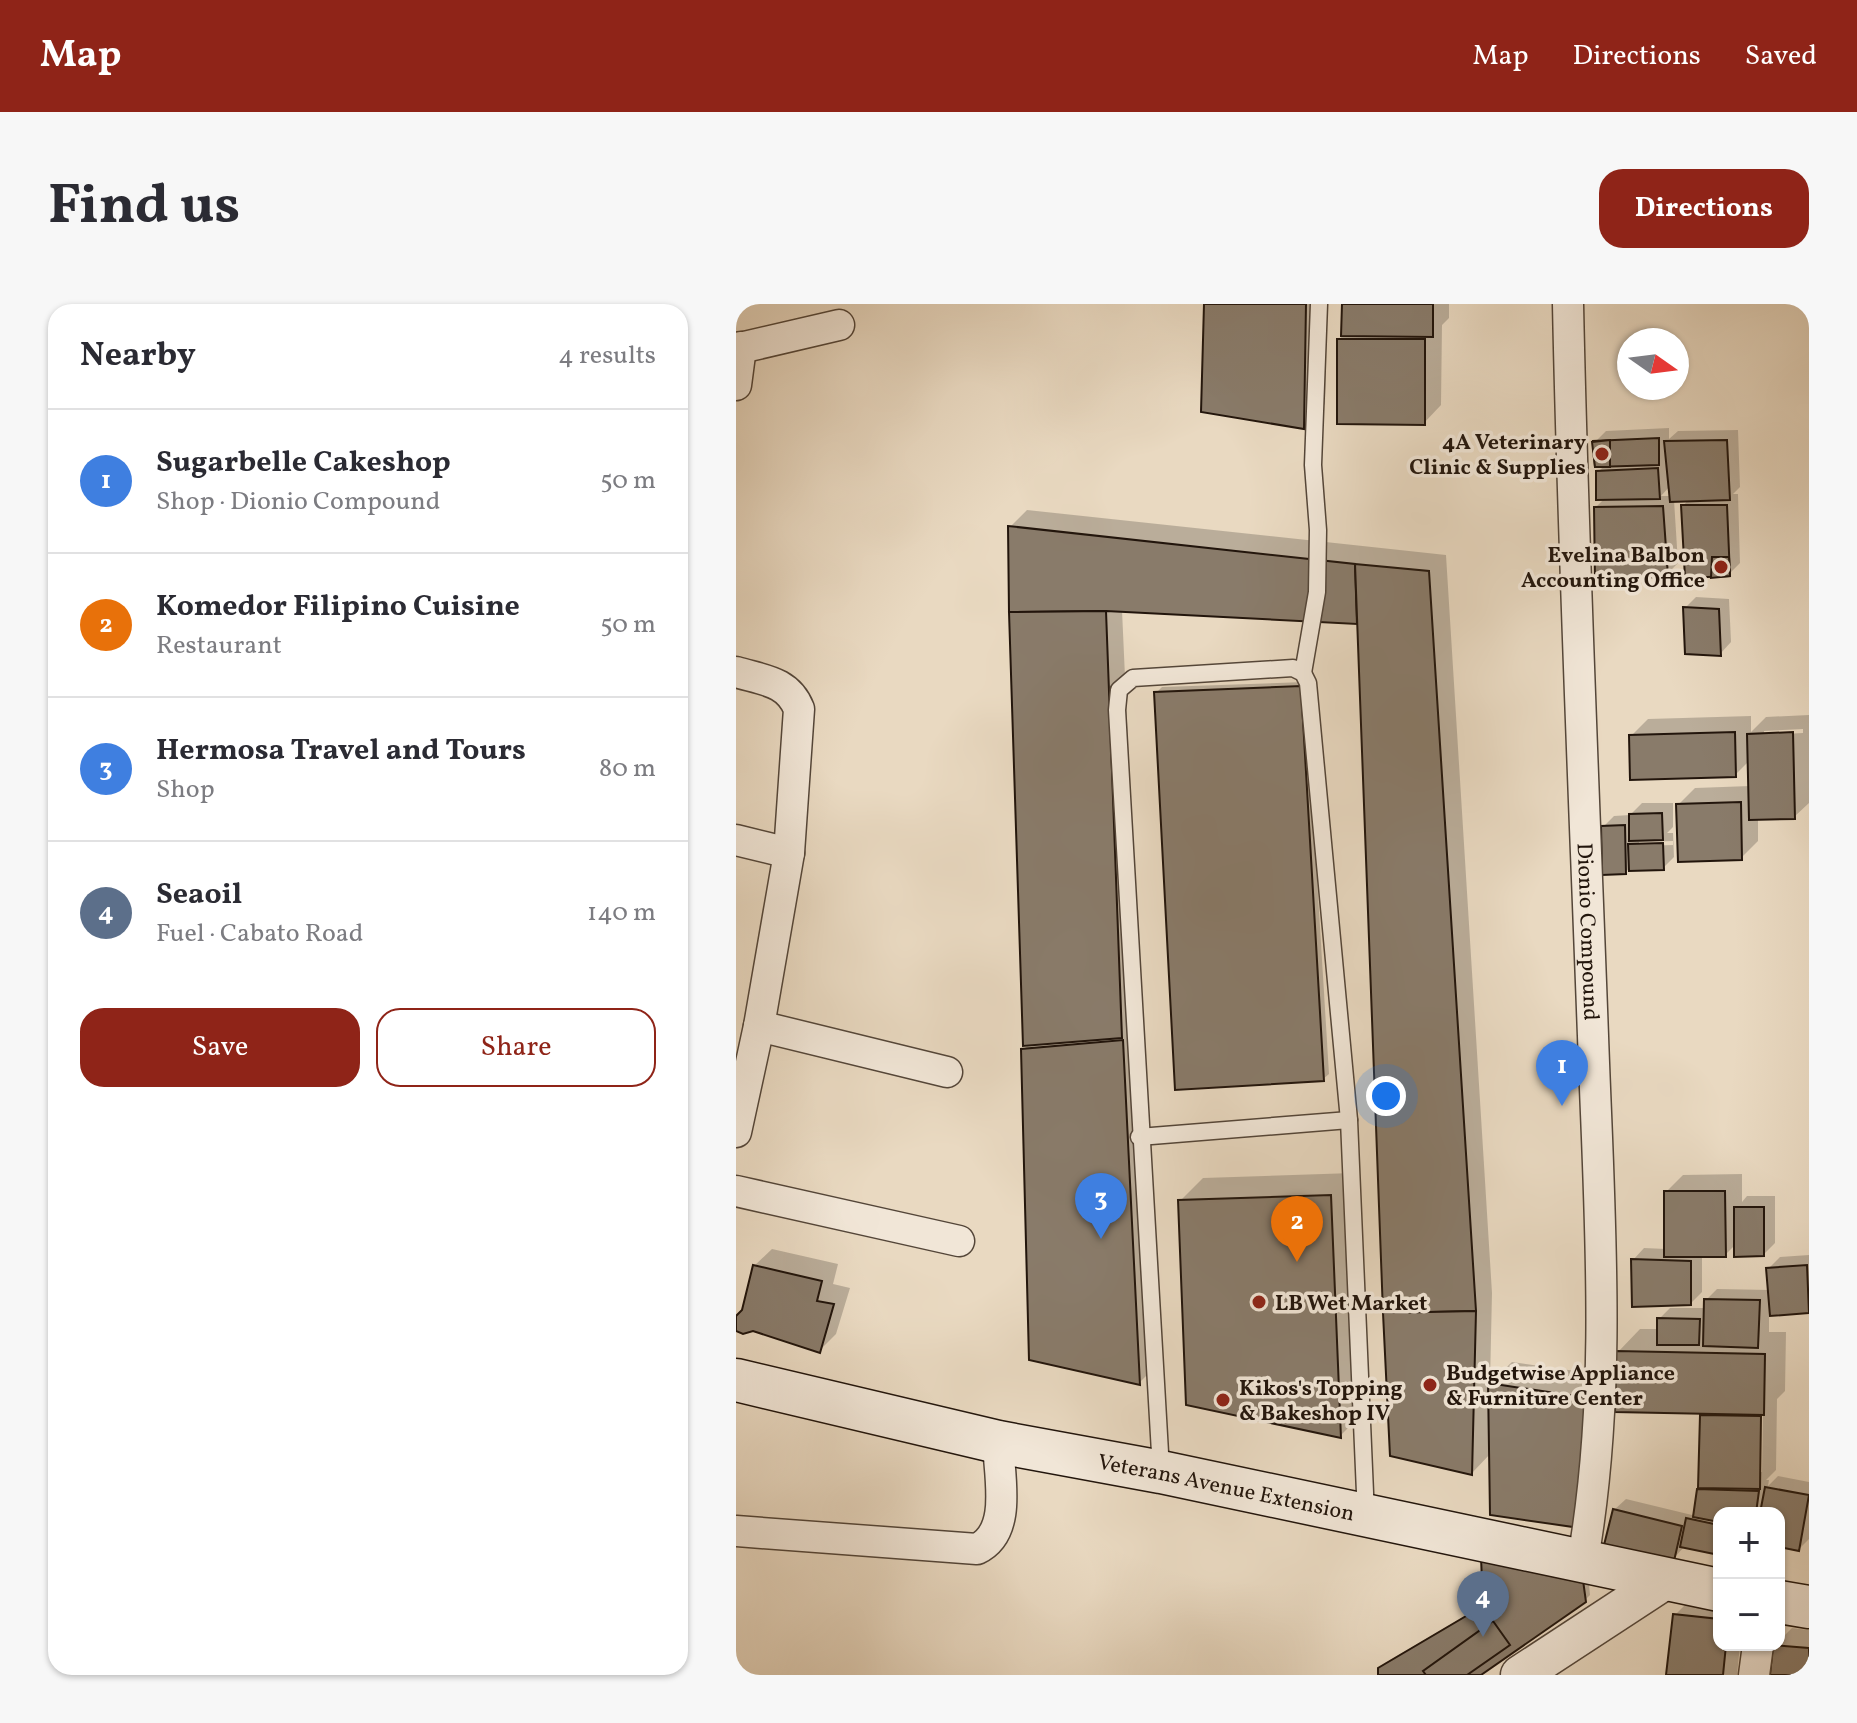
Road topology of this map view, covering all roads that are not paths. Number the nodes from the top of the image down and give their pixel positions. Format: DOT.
graph roads {
  1 [pos="1319,304"];
  2 [pos="1568,304"];
  3 [pos="839,325"];
  4 [pos="738,348"];
  5 [pos="736,385"];
  6 [pos="736,672"];
  7 [pos="1303,673"];
  8 [pos="736,840"];
  9 [pos="789,853"];
  10 [pos="759,1026"];
  11 [pos="742,1068"];
  12 [pos="947,1072"];
  13 [pos="1349,1120"];
  14 [pos="736,1132"];
  15 [pos="1139,1137"];
  16 [pos="736,1191"];
  17 [pos="959,1241"];
  18 [pos="736,1380"];
  19 [pos="998,1442"];
  20 [pos="1161,1472"];
  21 [pos="1366,1516"];
  22 [pos="736,1531"];
  23 [pos="1583,1559"];
  24 [pos="1665,1580"];
  25 [pos="1713,1589"];
  26 [pos="1785,1603"];
  27 [pos="1809,1607"];
  28 [pos="1757,1651"];
  29 [pos="1520,1675"];
  30 [pos="1754,1675"];
  1 -- 7 [label="lane"];
  2 -- 23 [label="street, Dionio Compound"];
  3 -- 4 [label="street"];
  4 -- 5 [label="street"];
  6 -- 9 [label="street"];
  7 -- 13 [label="lane"];
  7 -- 15 [label="lane"];
  8 -- 9 [label="street"];
  9 -- 10 [label="street"];
  10 -- 11 [label="street"];
  10 -- 12 [label="street"];
  11 -- 14 [label="street"];
  13 -- 15 [label="lane"];
  13 -- 21 [label="lane"];
  15 -- 20 [label="lane"];
  16 -- 17 [label="street"];
  18 -- 19 [label="main road, Veterans Avenue Extension"];
  19 -- 20 [label="main road, Veterans Avenue Extension"];
  19 -- 22 [label="street"];
  20 -- 21 [label="main road, Veterans Avenue Extension"];
  21 -- 23 [label="main road, Veterans Avenue Extension"];
  23 -- 24 [label="main road, Veterans Avenue Extension"];
  24 -- 25 [label="main road, Veterans Avenue Extension"];
  24 -- 29 [label="street"];
  26 -- 27 [label="main road"];
  28 -- 30 [label="street"];
}
